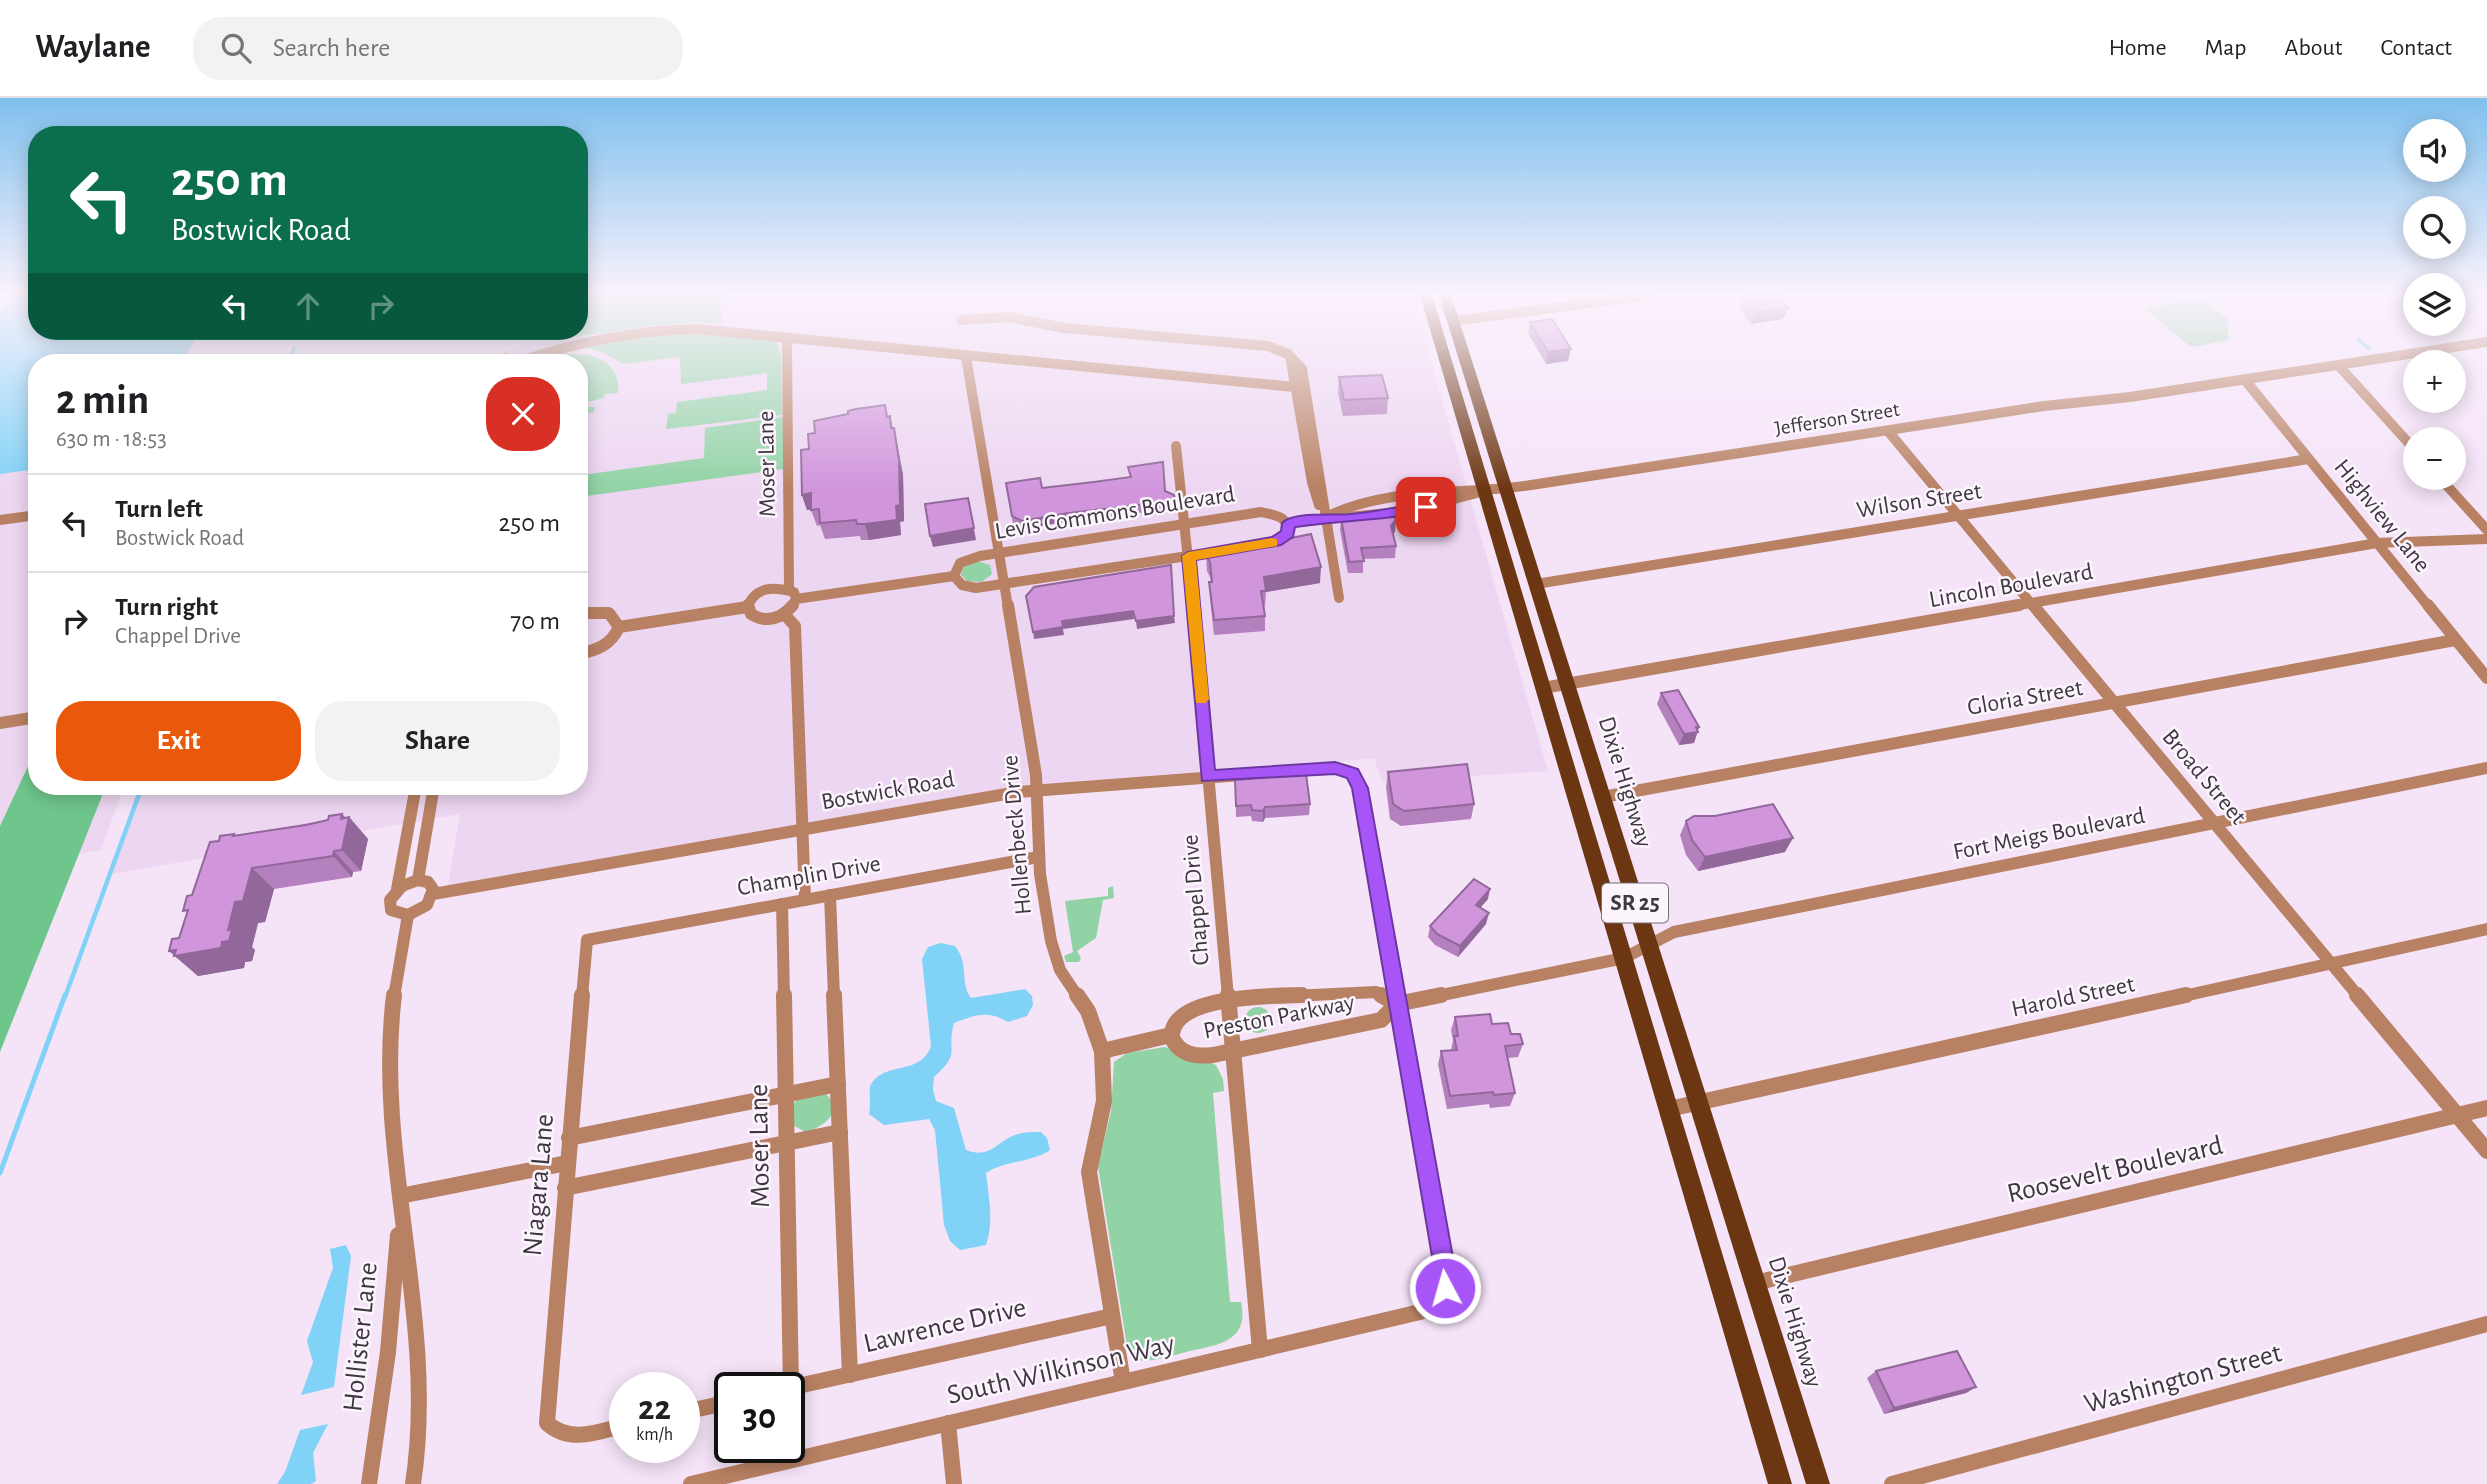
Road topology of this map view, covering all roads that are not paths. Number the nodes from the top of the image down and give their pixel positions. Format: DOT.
graph roads {
  1 [pos="788,360"];
  2 [pos="966,360"];
  3 [pos="1005,360"];
  4 [pos="1291,360"];
  5 [pos="1445,360"];
  6 [pos="1466,360"];
  7 [pos="2378,360"];
  8 [pos="2339,366"];
  9 [pos="2245,380"];
  10 [pos="1300,387"];
  11 [pos="1888,431"];
  12 [pos="2403,437"];
  13 [pos="1176,446"];
  14 [pos="2308,458"];
  15 [pos="1506,487"];
  16 [pos="1484,490"];
  17 [pos="2451,490"];
  18 [pos="1958,515"];
  19 [pos="28,516"];
  20 [pos="1324,518"];
  21 [pos="0,520"];
  22 [pos="1185,523"];
  23 [pos="1289,523"];
  24 [pos="2487,530"];
  25 [pos="2487,539"];
  26 [pos="2377,543"];
  27 [pos="999,552"];
  28 [pos="1188,556"];
  29 [pos="954,576"];
  30 [pos="1004,583"];
  31 [pos="1536,584"];
  32 [pos="789,589"];
  33 [pos="1339,598"];
  34 [pos="796,599"];
  35 [pos="2031,603"];
  36 [pos="747,607"];
  37 [pos="588,613"];
  38 [pos="785,615"];
  39 [pos="619,627"];
  40 [pos="2455,640"];
  41 [pos="588,651"];
  42 [pos="2487,678"];
  43 [pos="1567,684"];
  44 [pos="1544,688"];
  45 [pos="2114,703"];
  46 [pos="28,719"];
  47 [pos="0,723"];
  48 [pos="2487,768"];
  49 [pos="1208,776"];
  50 [pos="1037,790"];
  51 [pos="414,795"];
  52 [pos="432,795"];
  53 [pos="1603,797"];
  54 [pos="2214,824"];
  55 [pos="803,829"];
  56 [pos="1038,857"];
  57 [pos="418,880"];
  58 [pos="397,889"];
  59 [pos="433,894"];
  60 [pos="830,895"];
  61 [pos="805,900"];
  62 [pos="782,904"];
  63 [pos="408,915"];
  64 [pos="2487,929"];
  65 [pos="587,940"];
  66 [pos="1648,944"];
  67 [pos="1624,958"];
  68 [pos="2331,963"];
  69 [pos="1227,1001"];
  70 [pos="1397,1004"];
  71 [pos="1171,1035"];
  72 [pos="1102,1051"];
  73 [pos="1231,1051"];
  74 [pos="838,1084"];
  75 [pos="786,1095"];
  76 [pos="1699,1103"];
  77 [pos="2487,1108"];
  78 [pos="1669,1109"];
  79 [pos="2457,1115"];
  80 [pos="840,1132"];
  81 [pos="569,1138"];
  82 [pos="786,1143"];
  83 [pos="2487,1151"];
  84 [pos="567,1163"];
  85 [pos="565,1188"];
  86 [pos="400,1196"];
  87 [pos="1755,1283"];
  88 [pos="1112,1316"];
  89 [pos="2487,1324"];
  90 [pos="1260,1350"];
  91 [pos="790,1372"];
  92 [pos="850,1375"];
  93 [pos="1123,1382"];
  94 [pos="805,1385"];
  95 [pos="948,1423"];
  96 [pos="609,1428"];
  97 [pos="369,1484"];
  98 [pos="413,1484"];
  99 [pos="691,1484"];
  100 [pos="954,1484"];
  101 [pos="1780,1484"];
  102 [pos="1818,1484"];
  103 [pos="1892,1484"];
  1 -- 32 [label="street, Moser Lane"];
  2 -- 27 [label="street, Hollenbeck Drive"];
  3 -- 10 [label="street"];
  4 -- 10 [label="street"];
  5 -- 16 [label="main road, Dixie Highway / SR 25"];
  6 -- 15 [label="main road, Dixie Highway / SR 25"];
  7 -- 8 [label="street, Jefferson Street"];
  8 -- 9 [label="street, Jefferson Street"];
  8 -- 12 [label="street"];
  9 -- 11 [label="street, Jefferson Street"];
  9 -- 14 [label="street, Highview Lane"];
  10 -- 20 [label="street"];
  11 -- 15 [label="street, Jefferson Street"];
  11 -- 18 [label="street, Broad Street"];
  13 -- 22 [label="street, Chappel Drive"];
  14 -- 18 [label="street, Wilson Street"];
  14 -- 26 [label="street, Highview Lane"];
  15 -- 16 [label="street, Jefferson Street"];
  15 -- 31 [label="main road, Dixie Highway / SR 25"];
  16 -- 20 [label="street, Levis Commons Boulevard"];
  16 -- 44 [label="main road, Dixie Highway / SR 25"];
  17 -- 24 [label="street"];
  18 -- 31 [label="street, Wilson Street"];
  18 -- 35 [label="street, Broad Street"];
  19 -- 21 [label="street"];
  20 -- 23 [label="street, Levis Commons Boulevard"];
  20 -- 33 [label="street"];
  22 -- 23 [label="street, Levis Commons Boulevard"];
  22 -- 27 [label="street, Levis Commons Boulevard"];
  22 -- 28 [label="street, Chappel Drive"];
  23 -- 28 [label="street, Levis Commons Boulevard"];
  25 -- 26 [label="street, Lincoln Boulevard"];
  26 -- 35 [label="street, Lincoln Boulevard"];
  26 -- 40 [label="street, Highview Lane"];
  27 -- 29 [label="street, Levis Commons Boulevard"];
  27 -- 30 [label="street, Hollenbeck Drive"];
  28 -- 30 [label="street, Levis Commons Boulevard"];
  28 -- 49 [label="street, Chappel Drive"];
  29 -- 30 [label="street, Levis Commons Boulevard"];
  29 -- 34 [label="street, Levis Commons Boulevard"];
  30 -- 50 [label="street, Hollenbeck Drive"];
  31 -- 43 [label="main road, Dixie Highway / SR 25"];
  32 -- 34 [label="street"];
  32 -- 36 [label="street"];
  34 -- 38 [label="street"];
  35 -- 43 [label="street, Lincoln Boulevard"];
  35 -- 45 [label="street, Broad Street"];
  36 -- 38 [label="street"];
  36 -- 39 [label="street"];
  37 -- 39 [label="street"];
  38 -- 55 [label="street"];
  39 -- 41 [label="street"];
  40 -- 42 [label="street, Highview Lane"];
  40 -- 45 [label="street, Gloria Street"];
  43 -- 44 [label="street, Lincoln Boulevard"];
  43 -- 53 [label="main road, Dixie Highway / SR 25"];
  44 -- 67 [label="main road, Dixie Highway / SR 25"];
  45 -- 53 [label="street, Gloria Street"];
  45 -- 54 [label="street, Broad Street"];
  46 -- 47 [label="street"];
  48 -- 54 [label="street, Fort Meigs Boulevard"];
  49 -- 50 [label="street, Bostwick Road"];
  49 -- 69 [label="street, Chappel Drive"];
  49 -- 70 [label="street, Bostwick Road"];
  50 -- 55 [label="street, Bostwick Road"];
  50 -- 56 [label="street, Hollenbeck Drive"];
  51 -- 58 [label="street"];
  52 -- 57 [label="street"];
  53 -- 66 [label="main road, Dixie Highway / SR 25"];
  54 -- 66 [label="street, Fort Meigs Boulevard"];
  54 -- 68 [label="street, Broad Street"];
  55 -- 59 [label="street, Bostwick Road"];
  55 -- 61 [label="street"];
  56 -- 60 [label="street, Champlin Drive"];
  56 -- 72 [label="street, Hollenbeck Drive"];
  57 -- 58 [label="street"];
  57 -- 59 [label="street"];
  58 -- 63 [label="street"];
  59 -- 63 [label="street"];
  60 -- 61 [label="street, Champlin Drive"];
  60 -- 74 [label="street"];
  61 -- 62 [label="street, Champlin Drive"];
  62 -- 65 [label="street, Champlin Drive"];
  62 -- 75 [label="street, Moser Lane"];
  63 -- 86 [label="street, Hollister Lane"];
  64 -- 68 [label="street, Harold Street"];
  65 -- 81 [label="street, Niagara Lane"];
  66 -- 67 [label="street, Fort Meigs Boulevard"];
  66 -- 76 [label="main road, Dixie Highway / SR 25"];
  67 -- 70 [label="street, Preston Parkway"];
  67 -- 78 [label="main road, Dixie Highway / SR 25"];
  68 -- 76 [label="street, Harold Street"];
  68 -- 79 [label="street, Broad Street"];
  69 -- 70 [label="street, Preston Parkway"];
  69 -- 71 [label="street, Preston Parkway"];
  69 -- 73 [label="street, Chappel Drive"];
  70 -- 73 [label="street, Preston Parkway"];
  70 -- 90 [label="street, South Wilkinson Way"];
  71 -- 72 [label="street, Preston Parkway"];
  71 -- 73 [label="street, Preston Parkway"];
  72 -- 88 [label="street, Hollenbeck Drive"];
  73 -- 90 [label="street, Chappel Drive"];
  74 -- 75 [label="street"];
  74 -- 80 [label="street"];
  75 -- 81 [label="street"];
  75 -- 82 [label="street, Moser Lane"];
  76 -- 78 [label="street, Harold Street"];
  76 -- 87 [label="main road, Dixie Highway / SR 25"];
  77 -- 79 [label="street, Roosevelt Boulevard"];
  78 -- 101 [label="main road, Dixie Highway / SR 25"];
  79 -- 83 [label="street, Broad Street"];
  79 -- 87 [label="street, Roosevelt Boulevard"];
  80 -- 82 [label="street"];
  80 -- 92 [label="street"];
  81 -- 84 [label="street, Niagara Lane"];
  82 -- 85 [label="street"];
  82 -- 91 [label="street, Moser Lane"];
  84 -- 85 [label="street, Niagara Lane"];
  84 -- 86 [label="street"];
  85 -- 96 [label="street, Niagara Lane"];
  86 -- 97 [label="street, Hollister Lane"];
  86 -- 98 [label="street, Hollister Lane"];
  87 -- 102 [label="main road, Dixie Highway / SR 25"];
  88 -- 92 [label="street, Lawrence Drive"];
  88 -- 93 [label="street, Hollenbeck Drive"];
  89 -- 103 [label="street, Washington Street"];
  90 -- 93 [label="street, South Wilkinson Way"];
  92 -- 94 [label="street, Lawrence Drive"];
  93 -- 95 [label="street, South Wilkinson Way"];
  95 -- 99 [label="street, South Wilkinson Way"];
  95 -- 100 [label="street"];
}
